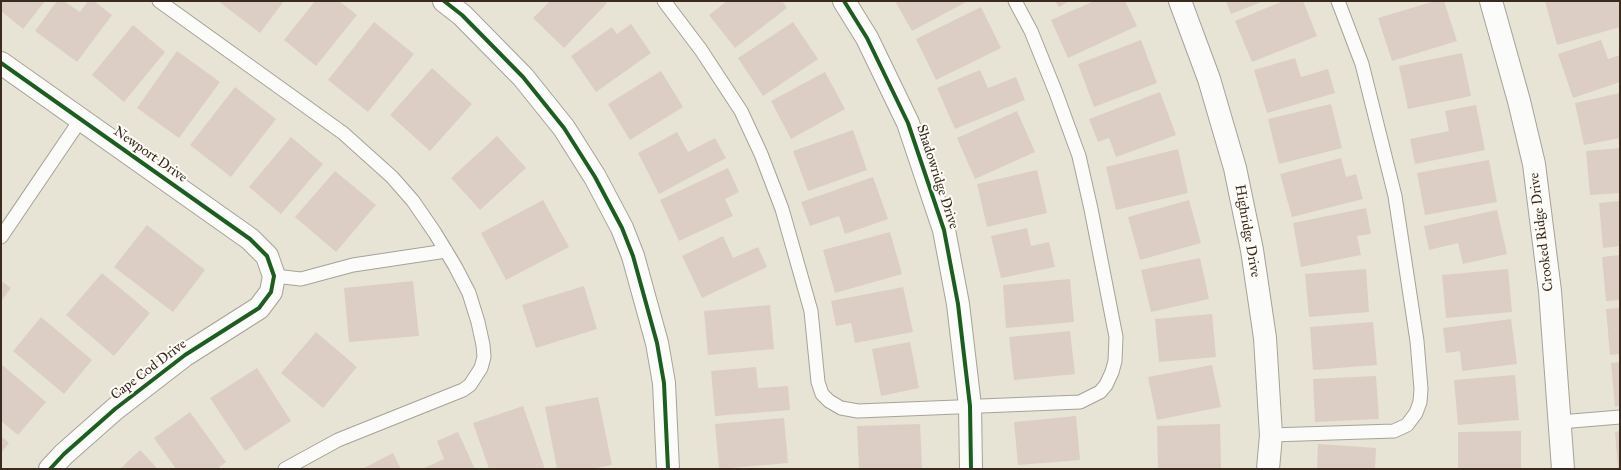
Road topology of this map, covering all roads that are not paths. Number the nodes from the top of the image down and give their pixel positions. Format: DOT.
graph roads {
  1 [pos="159,1"];
  2 [pos="444,1"];
  3 [pos="664,1"];
  4 [pos="844,1"];
  5 [pos="1016,1"];
  6 [pos="1180,1"];
  7 [pos="1338,1"];
  8 [pos="1491,1"];
  9 [pos="1,63"];
  10 [pos="81,120"];
  11 [pos="1,237"];
  12 [pos="446,250"];
  13 [pos="274,276"];
  14 [pos="970,406"];
  15 [pos="1620,417"];
  16 [pos="1560,422"];
  17 [pos="1271,435"];
  18 [pos="50,469"];
  19 [pos="285,469"];
  20 [pos="668,469"];
  21 [pos="971,469"];
  22 [pos="1268,469"];
  23 [pos="1563,469"];
  1 -- 12 [label="lane"];
  2 -- 20 [label="street"];
  3 -- 14 [label="lane"];
  4 -- 14 [label="street, Shadowridge Drive"];
  5 -- 14 [label="lane"];
  6 -- 17 [label="street, Highridge Drive"];
  7 -- 17 [label="lane"];
  8 -- 16 [label="street, Crooked Ridge Drive"];
  9 -- 10 [label="street, Newport Drive"];
  10 -- 11 [label="lane"];
  10 -- 13 [label="street, Newport Drive"];
  12 -- 13 [label="lane"];
  12 -- 19 [label="lane"];
  13 -- 18 [label="street, Cape Cod Drive"];
  14 -- 21 [label="street, Shadowridge Drive"];
  15 -- 16 [label="lane"];
  16 -- 23 [label="street, Crooked Ridge Drive"];
  17 -- 22 [label="street, Highridge Drive"];
}
